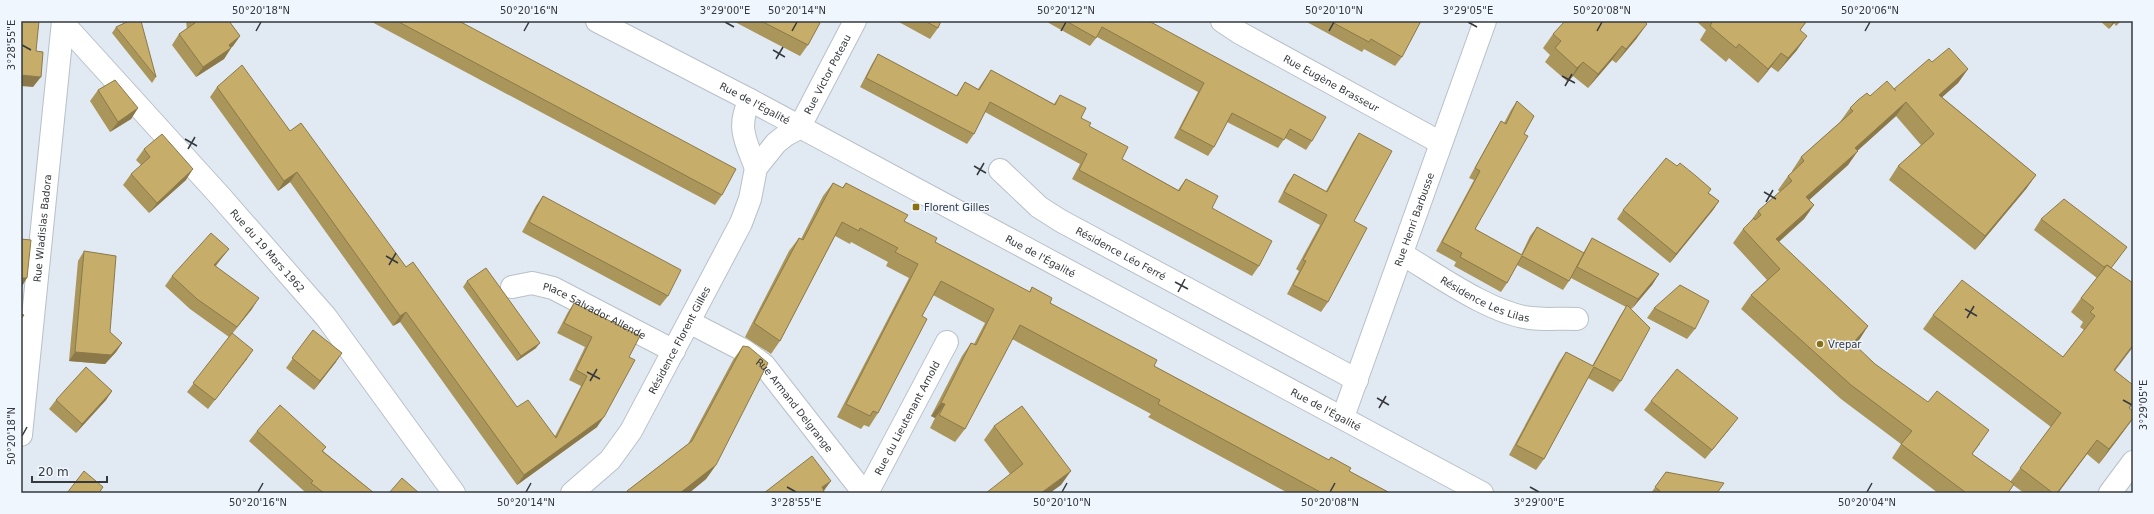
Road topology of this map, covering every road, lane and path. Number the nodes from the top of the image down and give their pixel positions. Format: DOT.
graph roads {
  1 [pos="597,21"];
  2 [pos="855,21"];
  3 [pos="1222,21"];
  4 [pos="1485,21"];
  5 [pos="63,22"];
  6 [pos="750,100"];
  7 [pos="799,128"];
  8 [pos="1441,143"];
  9 [pos="756,168"];
  10 [pos="1000,170"];
  11 [pos="1402,254"];
  12 [pos="512,287"];
  13 [pos="1577,318"];
  14 [pos="689,322"];
  15 [pos="947,342"];
  16 [pos="674,351"];
  17 [pos="1357,380"];
  18 [pos="1343,418"];
  19 [pos="21,435"];
  20 [pos="2133,462"];
  21 [pos="454,493"];
  22 [pos="572,493"];
  23 [pos="866,493"];
  24 [pos="1482,493"];
  25 [pos="2110,493"];
  1 -- 6 [label="street, Rue de l'Égalité"];
  2 -- 7 [label="street, Rue Victor Poteau"];
  3 -- 8 [label="street, Rue Eugène Brasseur"];
  4 -- 8 [label="street, Rue Henri Barbusse"];
  5 -- 19 [label="street, Rue Wladislas Badora"];
  5 -- 21 [label="street, Rue du 19 Mars 1962"];
  6 -- 7 [label="street, Rue de l'Égalité"];
  6 -- 9 [label="street"];
  7 -- 9 [label="street, Résidence Florent Gilles"];
  7 -- 18 [label="street, Rue de l'Égalité"];
  8 -- 11 [label="street, Rue Henri Barbusse"];
  9 -- 14 [label="street, Résidence Florent Gilles"];
  10 -- 17 [label="street, Résidence Léo Ferré"];
  11 -- 13 [label="street, Résidence Les Lilas"];
  11 -- 17 [label="street, Rue Henri Barbusse"];
  12 -- 16 [label="street, Place Salvador Allende"];
  14 -- 16 [label="street, Résidence Florent Gilles"];
  14 -- 23 [label="street, Rue Armand Delgrange"];
  15 -- 23 [label="street, Rue du Lieutenant Arnold"];
  16 -- 22 [label="street, Résidence Florent Gilles"];
  17 -- 18 [label="street, Rue Henri Barbusse"];
  18 -- 24 [label="street, Rue de l'Égalité"];
  20 -- 25 [label="street"];
}
